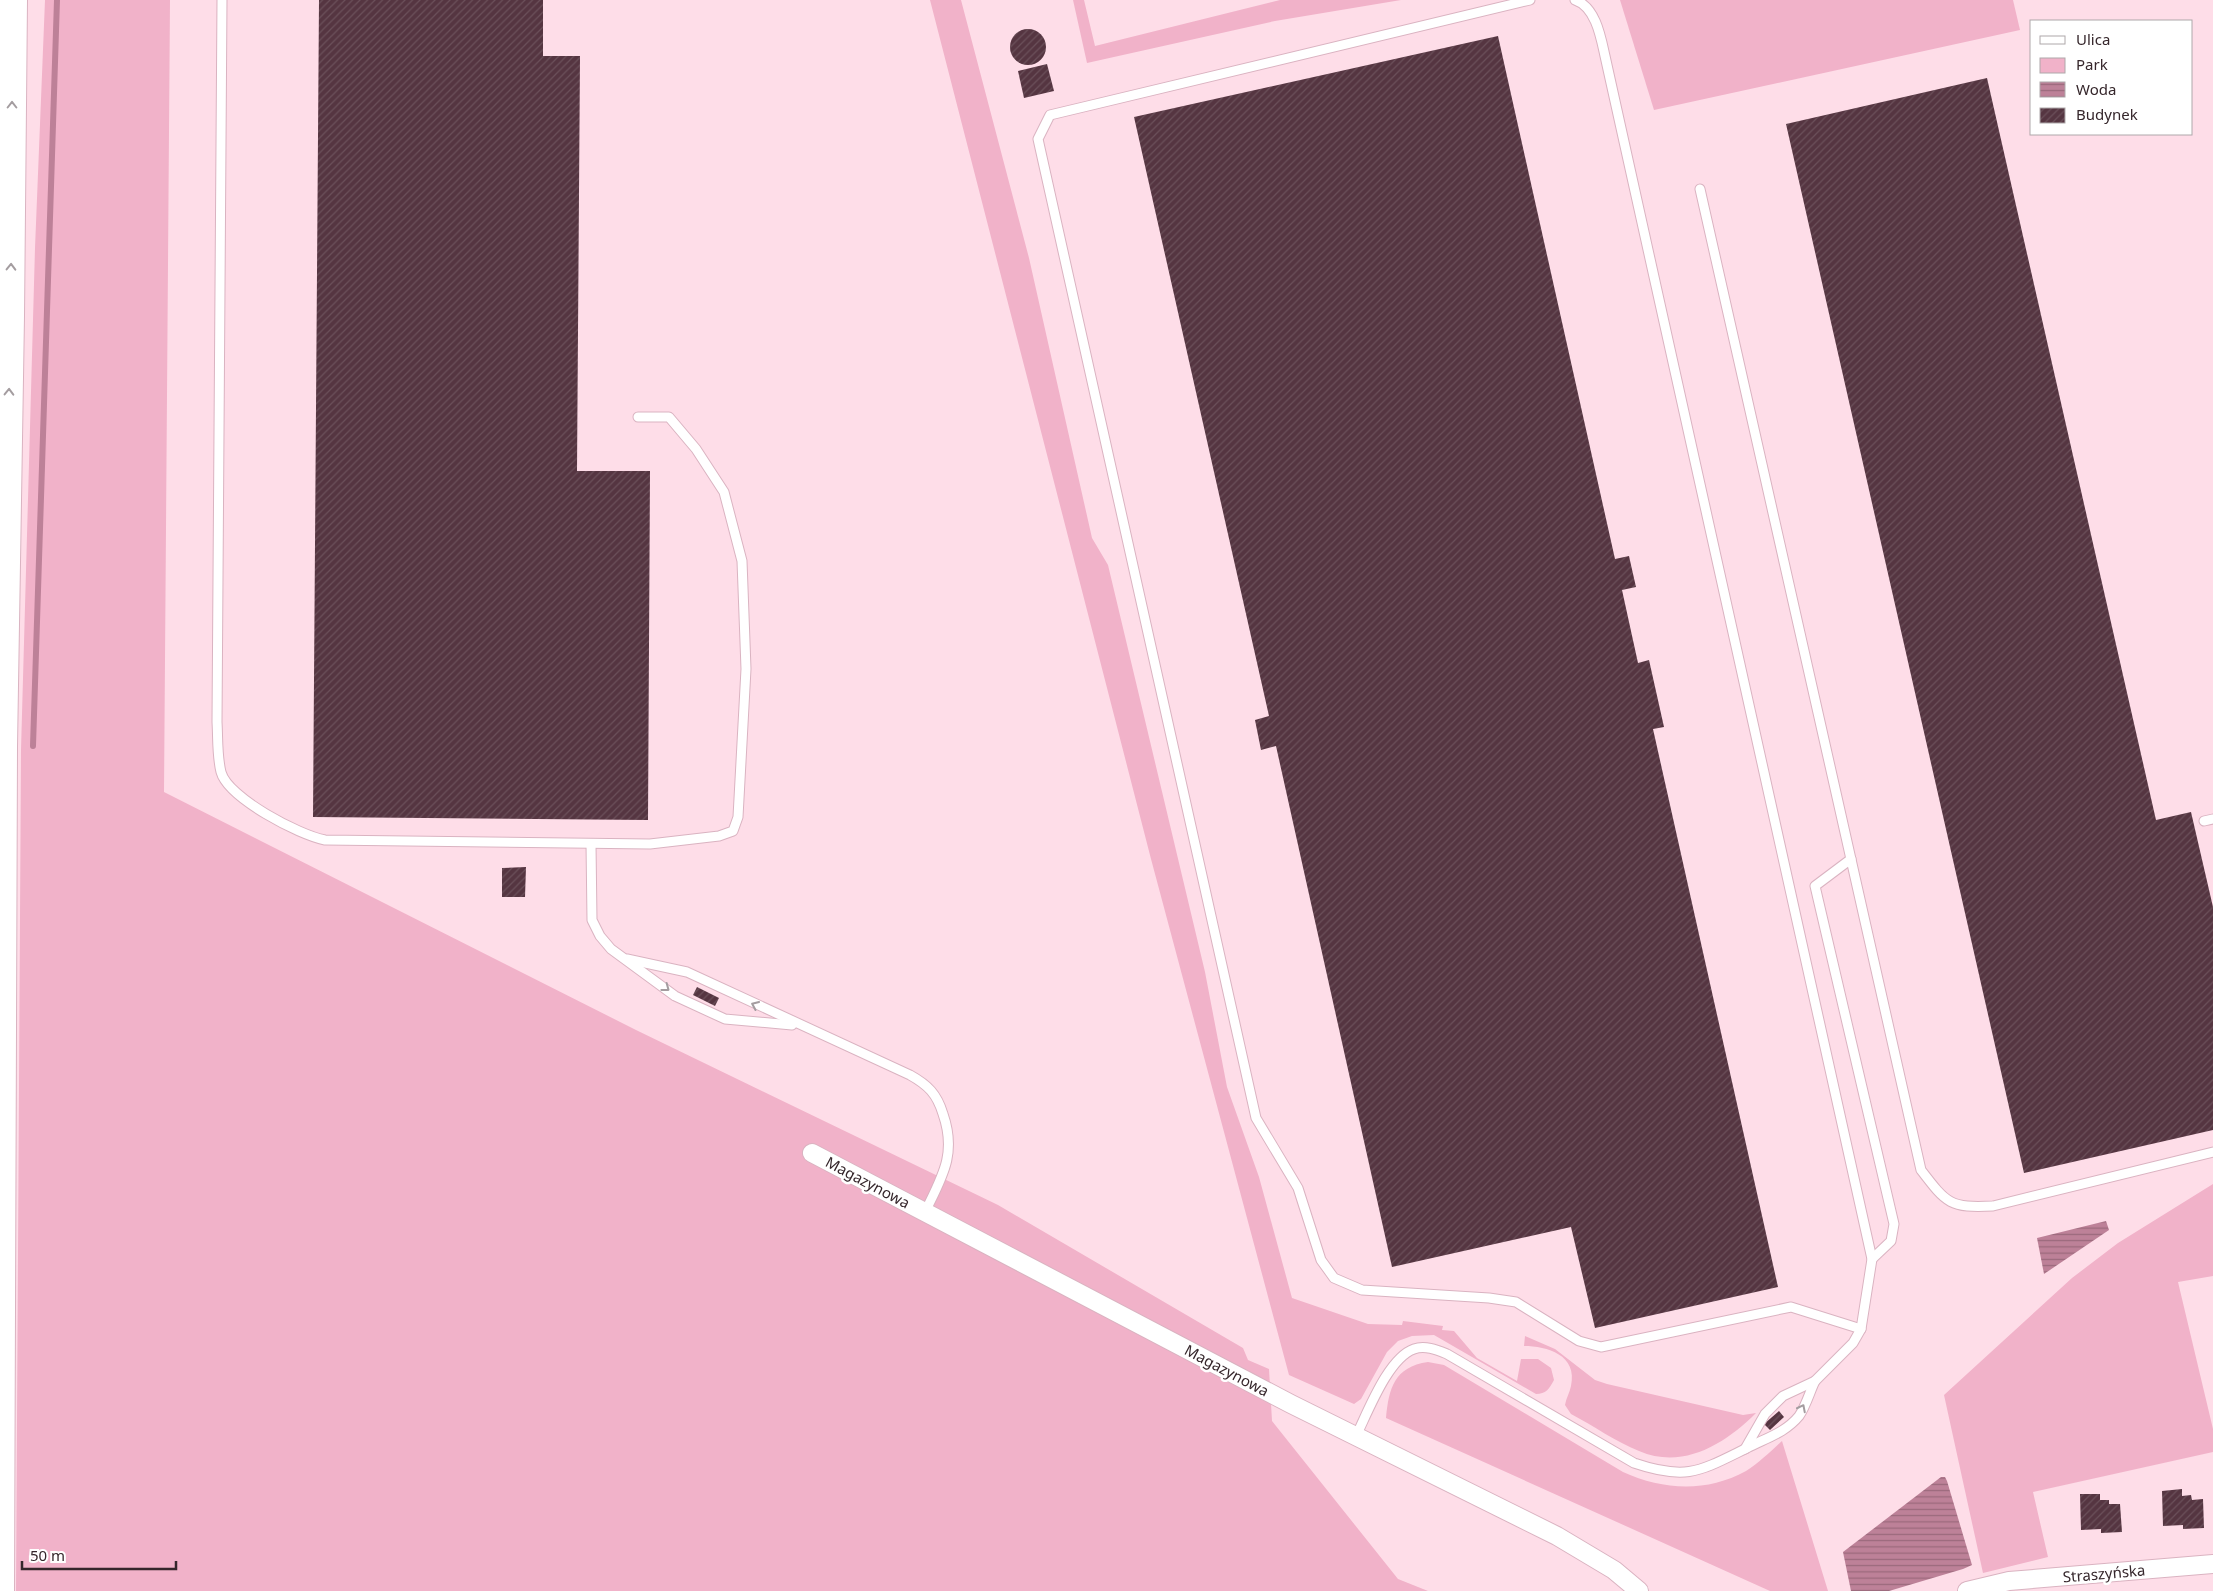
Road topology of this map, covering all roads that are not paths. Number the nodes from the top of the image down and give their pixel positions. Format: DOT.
graph roads {
  1 [pos="13,0"];
  2 [pos="222,0"];
  3 [pos="1530,0"];
  4 [pos="1575,0"];
  5 [pos="1700,189"];
  6 [pos="638,417"];
  7 [pos="591,844"];
  8 [pos="1851,859"];
  9 [pos="627,959"];
  10 [pos="800,1026"];
  11 [pos="2213,1152"];
  12 [pos="812,1153"];
  13 [pos="925,1212"];
  14 [pos="1872,1259"];
  15 [pos="1861,1329"];
  16 [pos="1815,1380"];
  17 [pos="1356,1436"];
  18 [pos="1745,1448"];
  19 [pos="2213,1564"];
  20 [pos="0,1591"];
  21 [pos="1638,1591"];
  22 [pos="1967,1591"];
  20 -- 1 [label="highway, one-way"];
  2 -- 7 [label="lane"];
  3 -- 15 [label="lane"];
  4 -- 14 [label="lane"];
  5 -- 8 [label="lane"];
  6 -- 7 [label="lane"];
  7 -- 9 [label="lane"];
  8 -- 11 [label="lane"];
  8 -- 14 [label="lane"];
  10 -- 9 [label="lane, one-way"];
  9 -- 10 [label="lane, one-way"];
  10 -- 13 [label="lane"];
  12 -- 13 [label="street, Magazynowa"];
  13 -- 17 [label="street, Magazynowa"];
  14 -- 15 [label="lane"];
  15 -- 16 [label="lane"];
  16 -- 18 [label="lane"];
  18 -- 16 [label="lane, one-way"];
  17 -- 18 [label="lane"];
  17 -- 21 [label="street, Magazynowa"];
  19 -- 22 [label="street, Straszyńska"];
}
